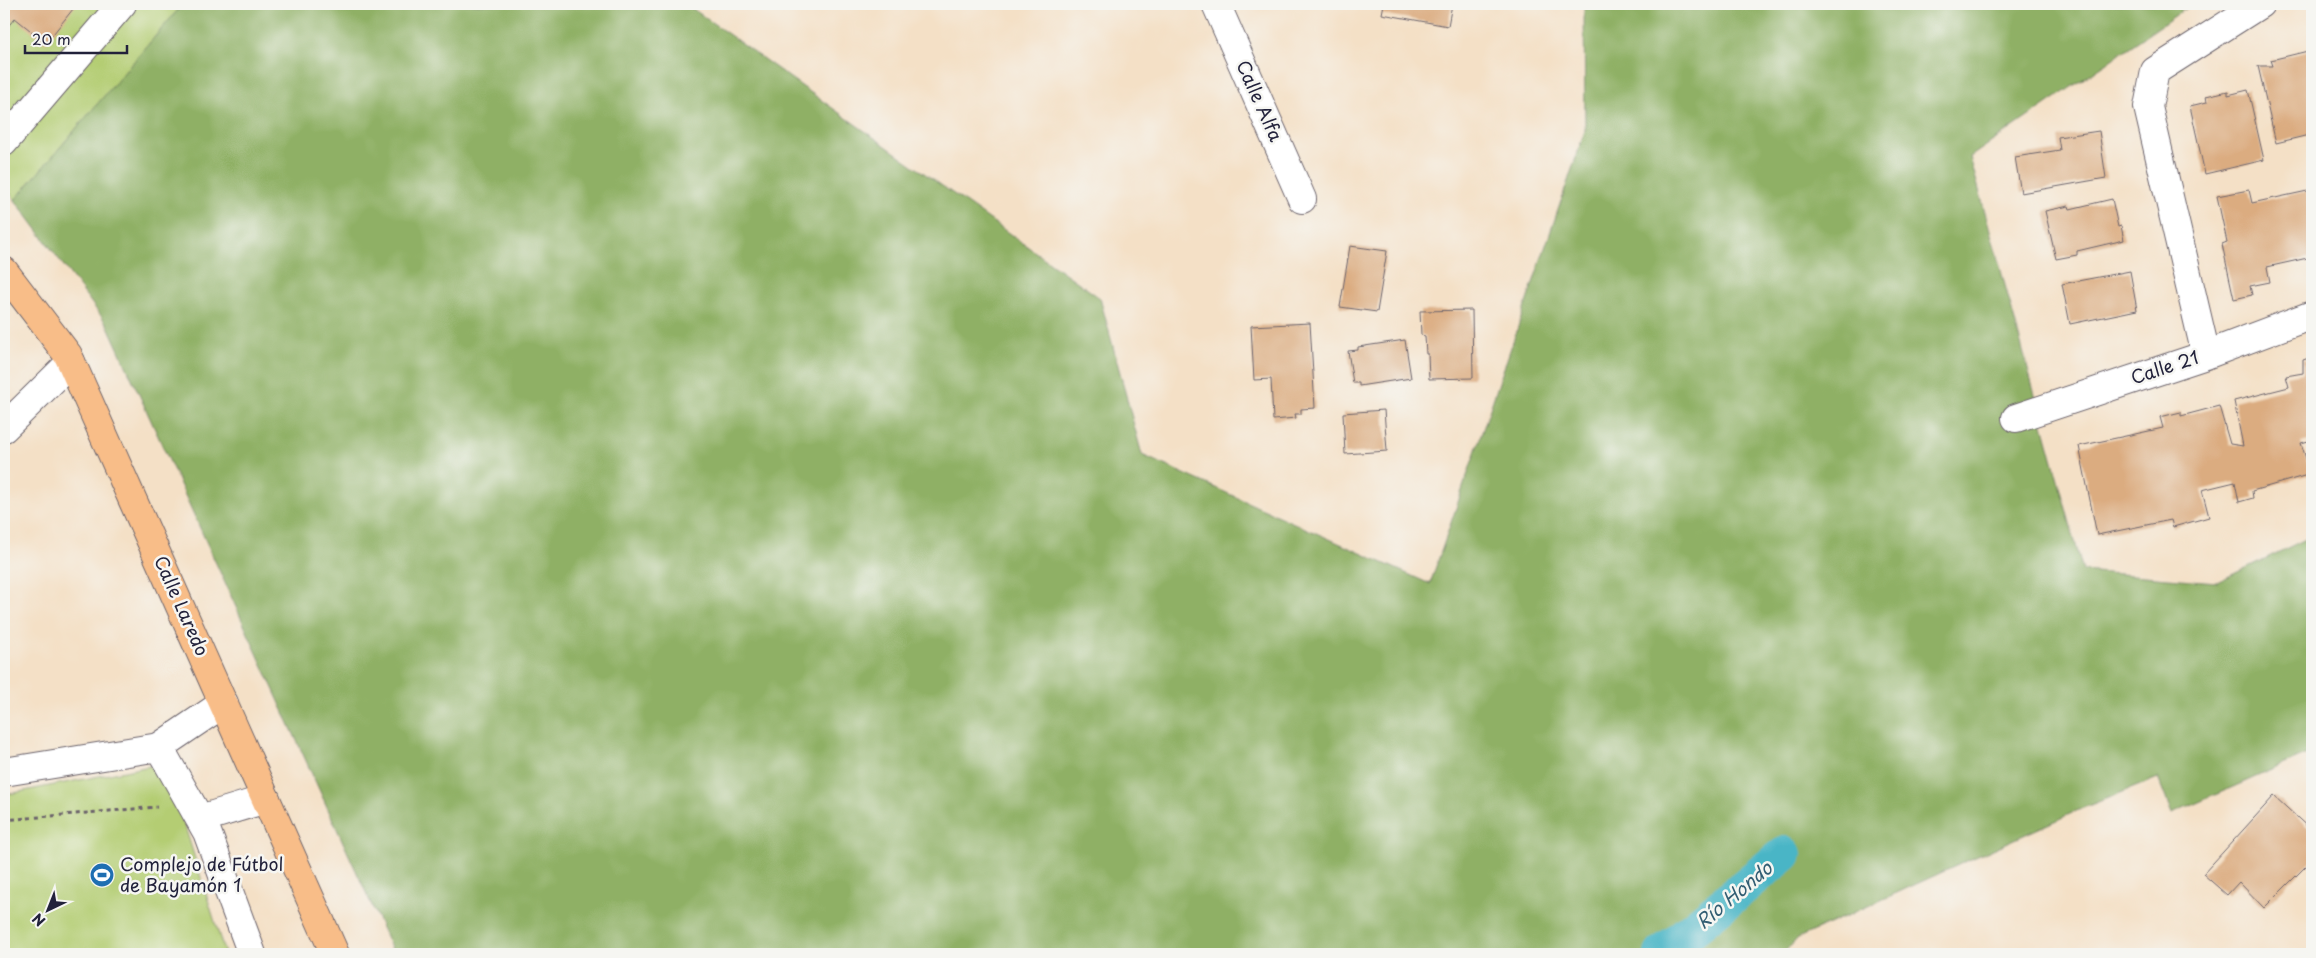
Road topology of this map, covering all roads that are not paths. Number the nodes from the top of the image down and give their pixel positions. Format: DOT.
graph roads {
  1 [pos="122,4"];
  2 [pos="1216,4"];
  3 [pos="2260,4"];
  4 [pos="4,142"];
  5 [pos="1302,199"];
  6 [pos="4,271"];
  7 [pos="2312,315"];
  8 [pos="2206,354"];
  9 [pos="71,362"];
  10 [pos="2016,418"];
  11 [pos="4,428"];
  12 [pos="224,703"];
  13 [pos="159,747"];
  14 [pos="5,770"];
  15 [pos="266,799"];
  16 [pos="200,819"];
  17 [pos="252,954"];
  18 [pos="335,954"];
  1 -- 4 [label="street"];
  2 -- 5 [label="street, Calle Alfa"];
  3 -- 8 [label="street"];
  6 -- 9 [label="main road, Calle Laredo"];
  7 -- 8 [label="street, Calle 21"];
  8 -- 10 [label="street, Calle 21"];
  9 -- 11 [label="street"];
  9 -- 12 [label="main road, Calle Laredo"];
  12 -- 13 [label="street"];
  12 -- 15 [label="main road, Calle Laredo"];
  13 -- 14 [label="street"];
  13 -- 16 [label="street"];
  15 -- 16 [label="street"];
  15 -- 18 [label="main road, Calle Laredo"];
  16 -- 17 [label="street"];
}
